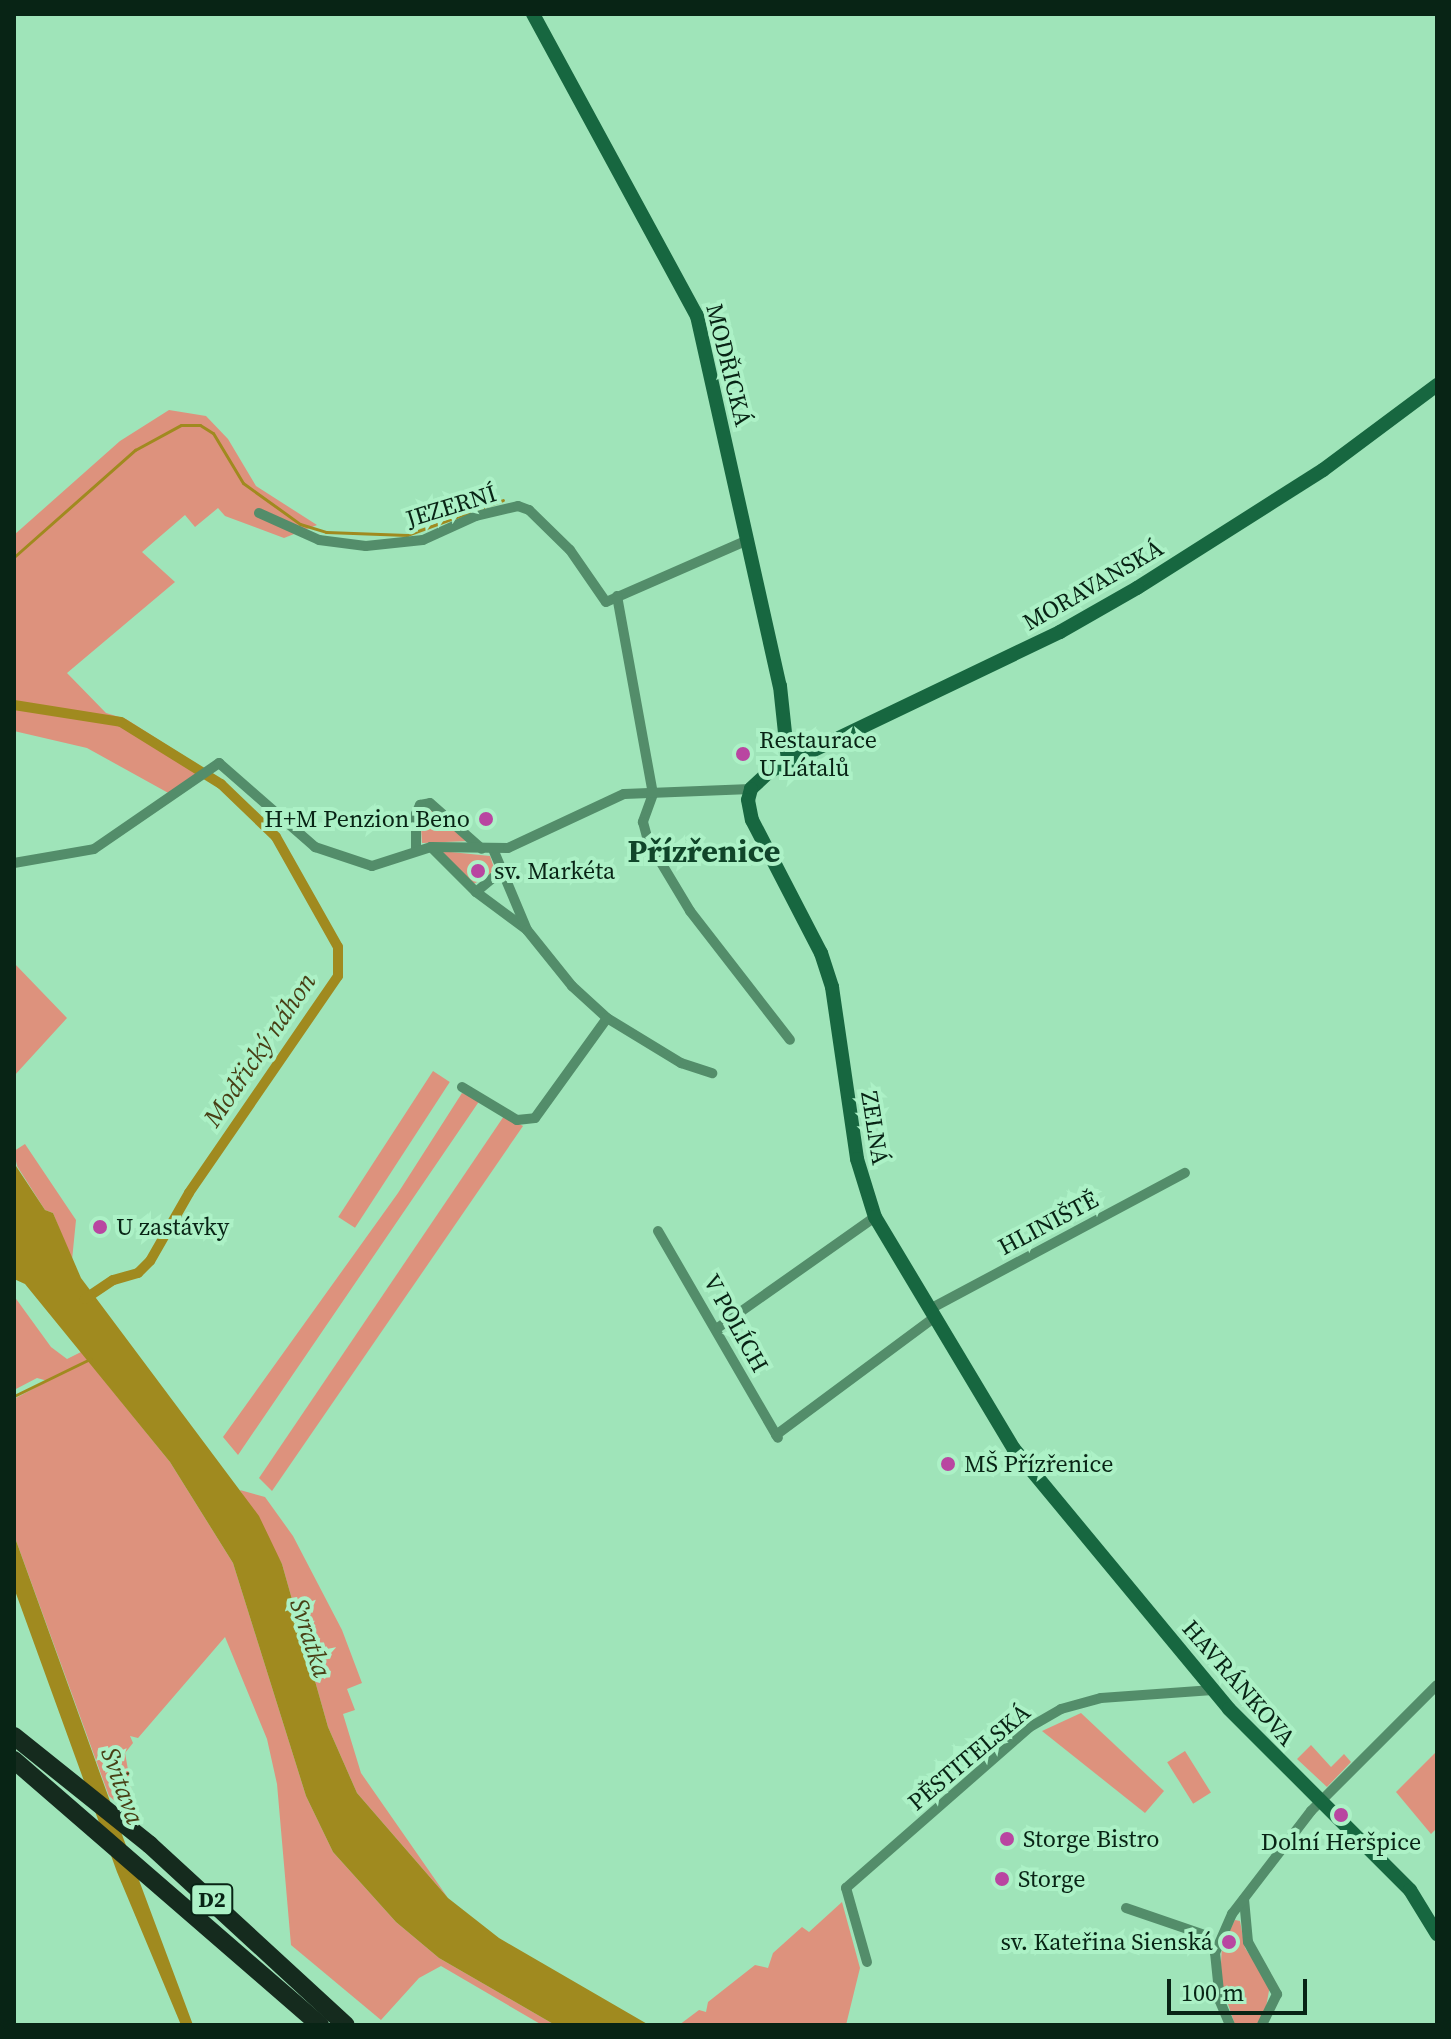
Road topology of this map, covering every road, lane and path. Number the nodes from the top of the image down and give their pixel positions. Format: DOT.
graph roads {
  1 [pos="533,14"];
  2 [pos="1437,385"];
  3 [pos="259,513"];
  4 [pos="748,540"];
  5 [pos="617,596"];
  6 [pos="788,761"];
  7 [pos="751,789"];
  8 [pos="653,794"];
  9 [pos="431,847"];
  10 [pos="487,849"];
  11 [pos="416,850"];
  12 [pos="14,863"];
  13 [pos="500,872"];
  14 [pos="476,892"];
  15 [pos="527,930"];
  16 [pos="607,1018"];
  17 [pos="790,1040"];
  18 [pos="712,1073"];
  19 [pos="462,1087"];
  20 [pos="1185,1173"];
  21 [pos="875,1217"];
  22 [pos="658,1231"];
  23 [pos="932,1313"];
  24 [pos="719,1327"];
  25 [pos="1016,1452"];
  26 [pos="1437,1685"];
  27 [pos="1213,1690"];
  28 [pos="14,1736"];
  29 [pos="14,1760"];
  30 [pos="1319,1802"];
  31 [pos="1244,1898"];
  32 [pos="1126,1908"];
  33 [pos="1437,1934"];
  34 [pos="1213,1938"];
  35 [pos="867,1962"];
  36 [pos="265,1974"];
  37 [pos="309,2025"];
  38 [pos="320,2025"];
  39 [pos="346,2025"];
  40 [pos="1230,2025"];
  41 [pos="1262,2025"];
  1 -- 4 [label="street, MODŘICKÁ"];
  2 -- 6 [label="street, MORAVANSKÁ"];
  3 -- 5 [label="street, JEZERNÍ"];
  4 -- 5 [label="street"];
  4 -- 6 [label="street, MODŘICKÁ"];
  5 -- 8 [label="street"];
  6 -- 7 [label="street, MORAVANSKÁ"];
  7 -- 8 [label="street"];
  7 -- 21 [label="street, ZELNÁ"];
  8 -- 10 [label="street"];
  8 -- 17 [label="street"];
  9 -- 10 [label="street"];
  9 -- 11 [label="street"];
  9 -- 14 [label="street"];
  10 -- 11 [label="street"];
  10 -- 13 [label="street"];
  11 -- 12 [label="street"];
  13 -- 14 [label="street"];
  13 -- 15 [label="street"];
  14 -- 15 [label="street"];
  15 -- 16 [label="street"];
  16 -- 18 [label="street"];
  16 -- 19 [label="street"];
  20 -- 23 [label="street, HLINIŠTĚ"];
  21 -- 23 [label="street, ZELNÁ"];
  21 -- 24 [label="street"];
  22 -- 24 [label="street, V POLÍCH"];
  23 -- 24 [label="street, V POLÍCH"];
  23 -- 25 [label="street, ZELNÁ"];
  25 -- 27 [label="street, HAVRÁNKOVA"];
  26 -- 30 [label="street"];
  27 -- 30 [label="street, HAVRÁNKOVA"];
  27 -- 35 [label="street, PĚSTITELSKÁ"];
  28 -- 39 [label="highway, D2"];
  29 -- 36 [label="highway, D2"];
  30 -- 31 [label="street"];
  30 -- 33 [label="street, HAVRÁNKOVA"];
  31 -- 34 [label="street"];
  31 -- 41 [label="street"];
  32 -- 34 [label="street"];
  34 -- 40 [label="street"];
  36 -- 37 [label="highway"];
  36 -- 38 [label="highway, D2"];
}
